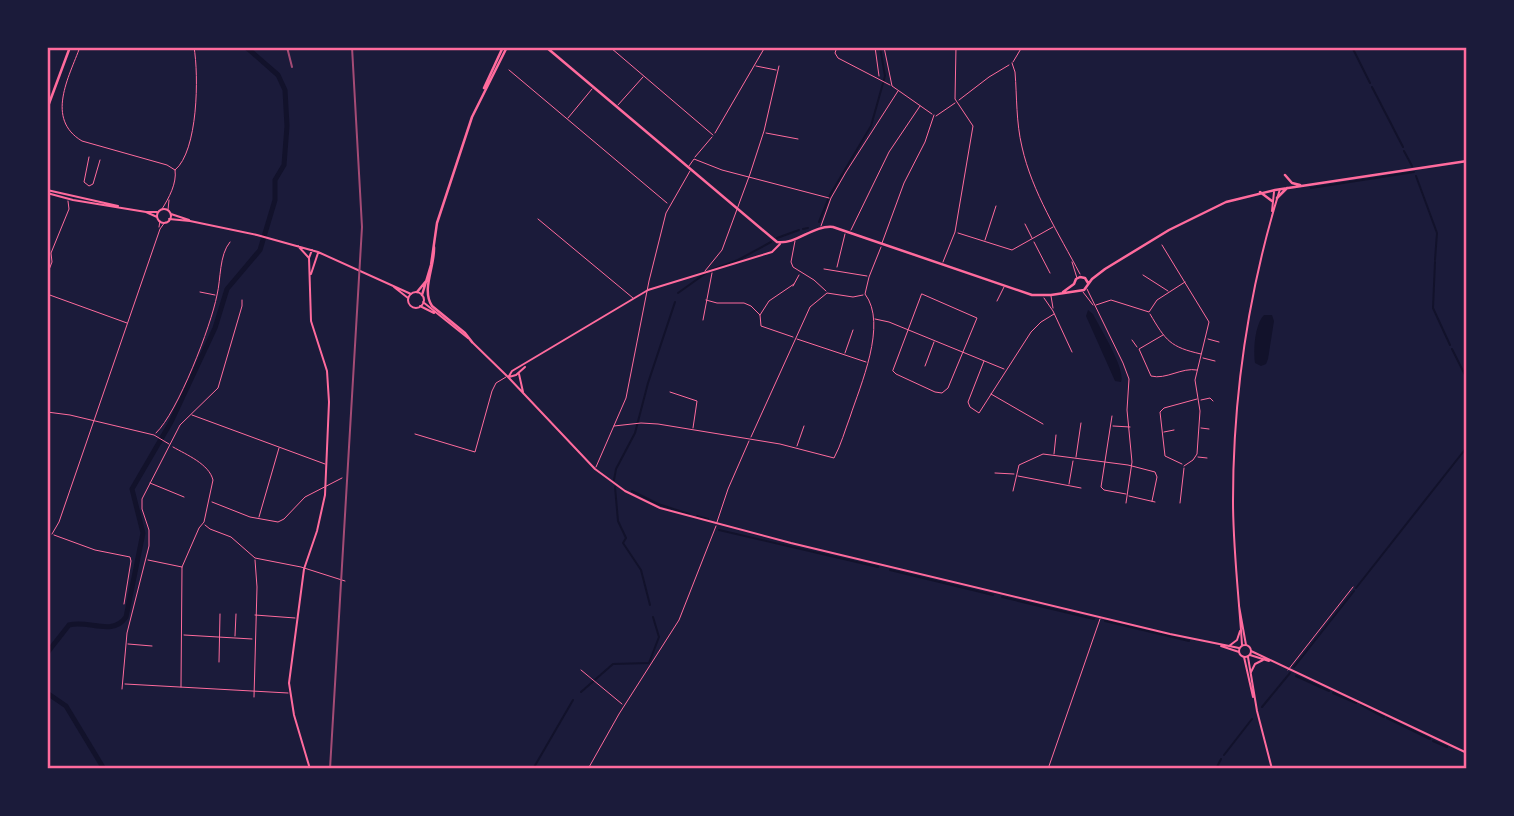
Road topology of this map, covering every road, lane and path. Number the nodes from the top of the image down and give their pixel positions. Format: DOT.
graph roads {
  1 [pos="70,47"];
  2 [pos="80,47"];
  3 [pos="194,47"];
  4 [pos="505,47"];
  5 [pos="546,47"];
  6 [pos="765,47"];
  7 [pos="837,47"];
  8 [pos="875,47"];
  9 [pos="884,47"];
  10 [pos="956,47"];
  11 [pos="1022,47"];
  12 [pos="611,48"];
  13 [pos="1012,63"];
  14 [pos="754,66"];
  15 [pos="779,66"];
  16 [pos="509,70"];
  17 [pos="778,71"];
  18 [pos="643,76"];
  19 [pos="878,78"];
  20 [pos="892,86"];
  21 [pos="594,87"];
  22 [pos="898,92"];
  23 [pos="957,102"];
  24 [pos="920,106"];
  25 [pos="617,107"];
  26 [pos="47,109"];
  27 [pos="934,116"];
  28 [pos="567,119"];
  29 [pos="764,133"];
  30 [pos="713,135"];
  31 [pos="798,139"];
  32 [pos="89,157"];
  33 [pos="694,159"];
  34 [pos="100,160"];
  35 [pos="1467,161"];
  36 [pos="690,168"];
  37 [pos="175,170"];
  38 [pos="1285,175"];
  39 [pos="748,177"];
  40 [pos="1303,185"];
  41 [pos="1287,188"];
  42 [pos="1280,189"];
  43 [pos="1275,190"];
  44 [pos="47,191"];
  45 [pos="1260,192"];
  46 [pos="169,198"];
  47 [pos="830,198"];
  48 [pos="1277,198"];
  49 [pos="67,199"];
  50 [pos="1272,201"];
  51 [pos="668,205"];
  52 [pos="996,206"];
  53 [pos="124,208"];
  54 [pos="736,208"];
  55 [pos="162,209"];
  56 [pos="168,210"];
  57 [pos="158,211"];
  58 [pos="146,212"];
  59 [pos="170,214"];
  60 [pos="1272,215"];
  61 [pos="157,217"];
  62 [pos="169,219"];
  63 [pos="538,219"];
  64 [pos="160,221"];
  65 [pos="190,221"];
  66 [pos="165,222"];
  67 [pos="1025,224"];
  68 [pos="1054,226"];
  69 [pos="821,227"];
  70 [pos="160,229"];
  71 [pos="845,230"];
  72 [pos="850,232"];
  73 [pos="955,232"];
  74 [pos="795,239"];
  75 [pos="1033,239"];
  76 [pos="229,242"];
  77 [pos="984,242"];
  78 [pos="781,243"];
  79 [pos="882,243"];
  80 [pos="433,244"];
  81 [pos="1162,245"];
  82 [pos="298,246"];
  83 [pos="312,250"];
  84 [pos="318,252"];
  85 [pos="309,258"];
  86 [pos="1072,260"];
  87 [pos="942,265"];
  88 [pos="824,269"];
  89 [pos="1105,269"];
  90 [pos="837,270"];
  91 [pos="706,271"];
  92 [pos="712,271"];
  93 [pos="801,273"];
  94 [pos="1050,274"];
  95 [pos="47,275"];
  96 [pos="1143,275"];
  97 [pos="310,277"];
  98 [pos="869,277"];
  99 [pos="1083,277"];
  100 [pos="427,279"];
  101 [pos="1077,279"];
  102 [pos="1186,282"];
  103 [pos="1074,284"];
  104 [pos="393,286"];
  105 [pos="1088,286"];
  106 [pos="1004,287"];
  107 [pos="648,290"];
  108 [pos="1080,290"];
  109 [pos="200,292"];
  110 [pos="417,292"];
  111 [pos="1169,292"];
  112 [pos="411,293"];
  113 [pos="827,293"];
  114 [pos="1060,293"];
  115 [pos="47,294"];
  116 [pos="422,295"];
  117 [pos="865,295"];
  118 [pos="1051,295"];
  119 [pos="217,296"];
  120 [pos="1042,296"];
  121 [pos="408,298"];
  122 [pos="633,298"];
  123 [pos="242,300"];
  124 [pos="706,300"];
  125 [pos="997,301"];
  126 [pos="423,302"];
  127 [pos="420,306"];
  128 [pos="1094,307"];
  129 [pos="1054,312"];
  130 [pos="1148,312"];
  131 [pos="438,314"];
  132 [pos="760,315"];
  133 [pos="873,319"];
  134 [pos="703,320"];
  135 [pos="128,323"];
  136 [pos="853,330"];
  137 [pos="908,331"];
  138 [pos="1163,335"];
  139 [pos="796,338"];
  140 [pos="1205,338"];
  141 [pos="1132,340"];
  142 [pos="1219,341"];
  143 [pos="472,342"];
  144 [pos="934,342"];
  145 [pos="1139,349"];
  146 [pos="1072,352"];
  147 [pos="963,353"];
  148 [pos="844,355"];
  149 [pos="1201,355"];
  150 [pos="1200,358"];
  151 [pos="984,361"];
  152 [pos="1215,361"];
  153 [pos="868,363"];
  154 [pos="527,364"];
  155 [pos="925,366"];
  156 [pos="1007,370"];
  157 [pos="1198,370"];
  158 [pos="520,372"];
  159 [pos="508,377"];
  160 [pos="670,392"];
  161 [pos="524,393"];
  162 [pos="991,394"];
  163 [pos="1199,399"];
  164 [pos="1213,401"];
  165 [pos="47,412"];
  166 [pos="190,414"];
  167 [pos="1112,416"];
  168 [pos="94,421"];
  169 [pos="1043,424"];
  170 [pos="1081,424"];
  171 [pos="1111,425"];
  172 [pos="614,426"];
  173 [pos="804,426"];
  174 [pos="1130,427"];
  175 [pos="1199,428"];
  176 [pos="1209,429"];
  177 [pos="693,430"];
  178 [pos="1174,430"];
  179 [pos="1162,432"];
  180 [pos="415,434"];
  181 [pos="154,435"];
  182 [pos="1056,435"];
  183 [pos="750,440"];
  184 [pos="171,445"];
  185 [pos="279,447"];
  186 [pos="796,448"];
  187 [pos="1054,456"];
  188 [pos="1196,457"];
  189 [pos="1207,458"];
  190 [pos="1074,459"];
  191 [pos="1106,463"];
  192 [pos="326,464"];
  193 [pos="1132,466"];
  194 [pos="1184,466"];
  195 [pos="595,469"];
  196 [pos="995,473"];
  197 [pos="1016,475"];
  198 [pos="342,478"];
  199 [pos="150,483"];
  200 [pos="1068,485"];
  201 [pos="325,488"];
  202 [pos="1081,488"];
  203 [pos="1013,491"];
  204 [pos="1127,495"];
  205 [pos="184,497"];
  206 [pos="210,501"];
  207 [pos="1126,503"];
  208 [pos="1180,503"];
  209 [pos="259,519"];
  210 [pos="204,522"];
  211 [pos="716,524"];
  212 [pos="47,533"];
  213 [pos="52,534"];
  214 [pos="255,558"];
  215 [pos="146,560"];
  216 [pos="182,567"];
  217 [pos="304,569"];
  218 [pos="345,581"];
  219 [pos="1353,587"];
  220 [pos="1238,601"];
  221 [pos="124,604"];
  222 [pos="220,614"];
  223 [pos="236,614"];
  224 [pos="255,615"];
  225 [pos="1101,617"];
  226 [pos="298,618"];
  227 [pos="1240,631"];
  228 [pos="181,635"];
  229 [pos="218,637"];
  230 [pos="235,638"];
  231 [pos="255,639"];
  232 [pos="125,643"];
  233 [pos="1217,644"];
  234 [pos="1247,645"];
  235 [pos="152,646"];
  236 [pos="1229,646"];
  237 [pos="1241,646"];
  238 [pos="1251,651"];
  239 [pos="1239,652"];
  240 [pos="1247,656"];
  241 [pos="1264,660"];
  242 [pos="219,662"];
  243 [pos="1270,662"];
  244 [pos="581,670"];
  245 [pos="1288,670"];
  246 [pos="1251,673"];
  247 [pos="122,684"];
  248 [pos="180,687"];
  249 [pos="122,690"];
  250 [pos="254,690"];
  251 [pos="290,693"];
  252 [pos="254,697"];
  253 [pos="1255,704"];
  254 [pos="624,705"];
  255 [pos="1467,753"];
  256 [pos="310,769"];
  257 [pos="588,769"];
  258 [pos="1048,769"];
  259 [pos="1272,769"];
  1 -- 26 [label="main road"];
  2 -- 37 [label="street"];
  3 -- 37 [label="street"];
  4 -- 80 [label="main road"];
  5 -- 21 [label="main road"];
  6 -- 14 [label="street"];
  7 -- 19 [label="street"];
  8 -- 19 [label="street"];
  9 -- 20 [label="street"];
  10 -- 23 [label="street"];
  11 -- 13 [label="street"];
  12 -- 18 [label="street"];
  13 -- 23 [label="street"];
  13 -- 68 [label="street"];
  14 -- 17 [label="street"];
  14 -- 30 [label="street"];
  15 -- 17 [label="street"];
  16 -- 28 [label="street"];
  17 -- 29 [label="street"];
  18 -- 25 [label="street"];
  18 -- 30 [label="street"];
  19 -- 20 [label="street"];
  20 -- 22 [label="street"];
  21 -- 25 [label="main road"];
  21 -- 28 [label="street"];
  22 -- 24 [label="street"];
  22 -- 47 [label="street"];
  23 -- 27 [label="street"];
  23 -- 73 [label="street"];
  24 -- 27 [label="street"];
  24 -- 72 [label="street"];
  25 -- 36 [label="main road"];
  27 -- 79 [label="street"];
  28 -- 51 [label="street"];
  29 -- 31 [label="street"];
  29 -- 39 [label="street"];
  30 -- 33 [label="street"];
  32 -- 34 [label="street"];
  33 -- 36 [label="street"];
  33 -- 39 [label="street"];
  35 -- 40 [label="main road"];
  36 -- 51 [label="street"];
  36 -- 54 [label="main road"];
  37 -- 46 [label="street"];
  38 -- 40 [label="main road"];
  39 -- 47 [label="street"];
  39 -- 54 [label="street"];
  40 -- 41 [label="main road"];
  41 -- 42 [label="main road"];
  41 -- 48 [label="main road"];
  42 -- 43 [label="main road"];
  42 -- 48 [label="street"];
  43 -- 45 [label="main road"];
  43 -- 50 [label="street"];
  44 -- 49 [label="street"];
  44 -- 53 [label="street"];
  45 -- 50 [label="main road"];
  45 -- 89 [label="main road"];
  46 -- 55 [label="street"];
  46 -- 56 [label="street"];
  47 -- 69 [label="street"];
  48 -- 60 [label="street"];
  49 -- 53 [label="street"];
  49 -- 95 [label="street"];
  50 -- 60 [label="street"];
  51 -- 107 [label="street"];
  52 -- 77 [label="street"];
  53 -- 58 [label="street"];
  54 -- 78 [label="main road"];
  54 -- 91 [label="street"];
  55 -- 56 [label="street"];
  55 -- 57 [label="street"];
  56 -- 59 [label="street"];
  57 -- 58 [label="street"];
  57 -- 61 [label="street"];
  58 -- 61 [label="street"];
  59 -- 62 [label="street"];
  59 -- 65 [label="street"];
  60 -- 220 [label="street"];
  61 -- 64 [label="street"];
  62 -- 65 [label="street"];
  62 -- 66 [label="street"];
  63 -- 122 [label="street"];
  64 -- 66 [label="street"];
  64 -- 70 [label="street"];
  65 -- 82 [label="street"];
  66 -- 70 [label="street"];
  67 -- 75 [label="street"];
  68 -- 75 [label="street"];
  68 -- 86 [label="street"];
  69 -- 71 [label="main road"];
  69 -- 74 [label="main road"];
  70 -- 135 [label="street"];
  71 -- 72 [label="main road"];
  71 -- 90 [label="street"];
  72 -- 79 [label="main road"];
  73 -- 77 [label="street"];
  73 -- 87 [label="street"];
  74 -- 78 [label="main road"];
  74 -- 93 [label="street"];
  75 -- 77 [label="street"];
  75 -- 94 [label="street"];
  76 -- 119 [label="street"];
  78 -- 92 [label="street"];
  79 -- 87 [label="main road"];
  79 -- 98 [label="street"];
  80 -- 100 [label="main road"];
  80 -- 143 [label="main road"];
  81 -- 102 [label="street"];
  82 -- 83 [label="street"];
  82 -- 85 [label="street"];
  83 -- 84 [label="street"];
  83 -- 85 [label="street"];
  84 -- 97 [label="street"];
  84 -- 104 [label="street"];
  85 -- 97 [label="street"];
  86 -- 99 [label="street"];
  86 -- 101 [label="street"];
  87 -- 106 [label="main road"];
  88 -- 90 [label="street"];
  89 -- 99 [label="main road"];
  89 -- 105 [label="main road"];
  90 -- 98 [label="street"];
  91 -- 92 [label="street"];
  91 -- 107 [label="street"];
  92 -- 124 [label="street"];
  93 -- 113 [label="street"];
  93 -- 132 [label="street"];
  96 -- 111 [label="street"];
  97 -- 192 [label="street"];
  98 -- 117 [label="street"];
  99 -- 101 [label="main road"];
  99 -- 105 [label="main road"];
  100 -- 110 [label="main road"];
  100 -- 116 [label="main road"];
  101 -- 103 [label="main road"];
  102 -- 111 [label="street"];
  102 -- 140 [label="street"];
  103 -- 108 [label="main road"];
  103 -- 114 [label="main road"];
  104 -- 112 [label="street"];
  104 -- 121 [label="street"];
  105 -- 108 [label="main road"];
  105 -- 128 [label="street"];
  106 -- 120 [label="main road"];
  106 -- 125 [label="street"];
  107 -- 122 [label="street"];
  107 -- 172 [label="street"];
  108 -- 114 [label="main road"];
  108 -- 128 [label="street"];
  109 -- 119 [label="street"];
  110 -- 112 [label="street"];
  110 -- 116 [label="street"];
  111 -- 130 [label="street"];
  112 -- 121 [label="street"];
  113 -- 117 [label="street"];
  113 -- 139 [label="street"];
  114 -- 118 [label="main road"];
  115 -- 135 [label="street"];
  116 -- 126 [label="street"];
  117 -- 133 [label="street"];
  118 -- 120 [label="main road"];
  118 -- 129 [label="street"];
  119 -- 181 [label="street"];
  120 -- 129 [label="street"];
  121 -- 127 [label="street"];
  122 -- 154 [label="street"];
  123 -- 166 [label="street"];
  124 -- 132 [label="street"];
  124 -- 134 [label="street"];
  126 -- 127 [label="street"];
  126 -- 131 [label="street"];
  127 -- 131 [label="street"];
  128 -- 130 [label="street"];
  128 -- 174 [label="street"];
  129 -- 146 [label="street"];
  129 -- 156 [label="street"];
  130 -- 138 [label="street"];
  131 -- 143 [label="street"];
  132 -- 139 [label="street"];
  133 -- 137 [label="street"];
  133 -- 153 [label="street"];
  135 -- 168 [label="street"];
  136 -- 148 [label="street"];
  137 -- 144 [label="street"];
  137 -- 147 [label="street"];
  137 -- 147 [label="street"];
  138 -- 145 [label="street"];
  138 -- 149 [label="street"];
  139 -- 148 [label="street"];
  139 -- 183 [label="street"];
  140 -- 142 [label="street"];
  140 -- 149 [label="street"];
  141 -- 145 [label="street"];
  143 -- 159 [label="street"];
  144 -- 147 [label="street"];
  144 -- 155 [label="street"];
  145 -- 157 [label="street"];
  147 -- 151 [label="street"];
  148 -- 153 [label="street"];
  149 -- 150 [label="street"];
  150 -- 152 [label="street"];
  150 -- 157 [label="street"];
  151 -- 156 [label="street"];
  151 -- 162 [label="street"];
  153 -- 186 [label="street"];
  154 -- 158 [label="street"];
  154 -- 159 [label="street"];
  156 -- 162 [label="street"];
  157 -- 163 [label="street"];
  158 -- 159 [label="street"];
  158 -- 161 [label="street"];
  159 -- 161 [label="street"];
  159 -- 180 [label="street"];
  160 -- 177 [label="street"];
  161 -- 195 [label="street"];
  162 -- 169 [label="street"];
  163 -- 164 [label="street"];
  163 -- 175 [label="street"];
  163 -- 179 [label="street"];
  165 -- 168 [label="street"];
  166 -- 184 [label="street"];
  166 -- 185 [label="street"];
  167 -- 171 [label="street"];
  168 -- 181 [label="street"];
  168 -- 213 [label="street"];
  170 -- 190 [label="street"];
  171 -- 174 [label="street"];
  171 -- 191 [label="street"];
  172 -- 177 [label="street"];
  172 -- 195 [label="street"];
  173 -- 186 [label="street"];
  174 -- 193 [label="street"];
  175 -- 176 [label="street"];
  175 -- 188 [label="street"];
  177 -- 183 [label="street"];
  178 -- 179 [label="street"];
  179 -- 194 [label="street"];
  181 -- 184 [label="street"];
  182 -- 187 [label="street"];
  183 -- 186 [label="street"];
  183 -- 211 [label="street"];
  184 -- 199 [label="street"];
  184 -- 206 [label="street"];
  185 -- 192 [label="street"];
  185 -- 209 [label="street"];
  187 -- 190 [label="street"];
  187 -- 197 [label="street"];
  188 -- 189 [label="street"];
  188 -- 194 [label="street"];
  190 -- 191 [label="street"];
  190 -- 200 [label="street"];
  191 -- 193 [label="street"];
  191 -- 204 [label="street"];
  192 -- 201 [label="street"];
  193 -- 204 [label="street"];
  193 -- 204 [label="street"];
  194 -- 208 [label="street"];
  195 -- 211 [label="street"];
  196 -- 197 [label="street"];
  197 -- 200 [label="street"];
  197 -- 203 [label="street"];
  198 -- 201 [label="street"];
  199 -- 205 [label="street"];
  199 -- 215 [label="street"];
  200 -- 202 [label="street"];
  201 -- 209 [label="street"];
  201 -- 217 [label="street"];
  204 -- 207 [label="street"];
  206 -- 209 [label="street"];
  206 -- 210 [label="street"];
  210 -- 214 [label="street"];
  210 -- 216 [label="street"];
  211 -- 225 [label="street"];
  211 -- 254 [label="street"];
  212 -- 213 [label="street"];
  213 -- 221 [label="street"];
  214 -- 217 [label="street"];
  214 -- 224 [label="street"];
  215 -- 216 [label="street"];
  215 -- 232 [label="street"];
  216 -- 228 [label="street"];
  217 -- 218 [label="street"];
  217 -- 226 [label="street"];
  219 -- 245 [label="street"];
  220 -- 227 [label="street"];
  220 -- 234 [label="street"];
  222 -- 229 [label="street"];
  223 -- 230 [label="street"];
  224 -- 226 [label="street"];
  224 -- 231 [label="street"];
  225 -- 233 [label="street"];
  225 -- 258 [label="street"];
  226 -- 251 [label="street"];
  227 -- 236 [label="street"];
  227 -- 237 [label="street"];
  228 -- 229 [label="street"];
  228 -- 248 [label="street"];
  229 -- 230 [label="street"];
  229 -- 242 [label="street"];
  230 -- 231 [label="street"];
  231 -- 250 [label="street"];
  232 -- 235 [label="street"];
  232 -- 247 [label="street"];
  233 -- 236 [label="street"];
  233 -- 239 [label="street"];
  234 -- 237 [label="street"];
  234 -- 238 [label="street"];
  236 -- 237 [label="street"];
  237 -- 239 [label="street"];
  238 -- 240 [label="street"];
  238 -- 243 [label="street"];
  239 -- 240 [label="street"];
  240 -- 241 [label="street"];
  240 -- 246 [label="street"];
  240 -- 253 [label="street"];
  241 -- 243 [label="street"];
  241 -- 246 [label="street"];
  243 -- 245 [label="street"];
  244 -- 254 [label="street"];
  245 -- 255 [label="street"];
  246 -- 253 [label="street"];
  247 -- 248 [label="street"];
  247 -- 249 [label="street"];
  248 -- 250 [label="street"];
  250 -- 251 [label="street"];
  250 -- 252 [label="street"];
  251 -- 256 [label="street"];
  253 -- 259 [label="street"];
  254 -- 257 [label="street"];
}
